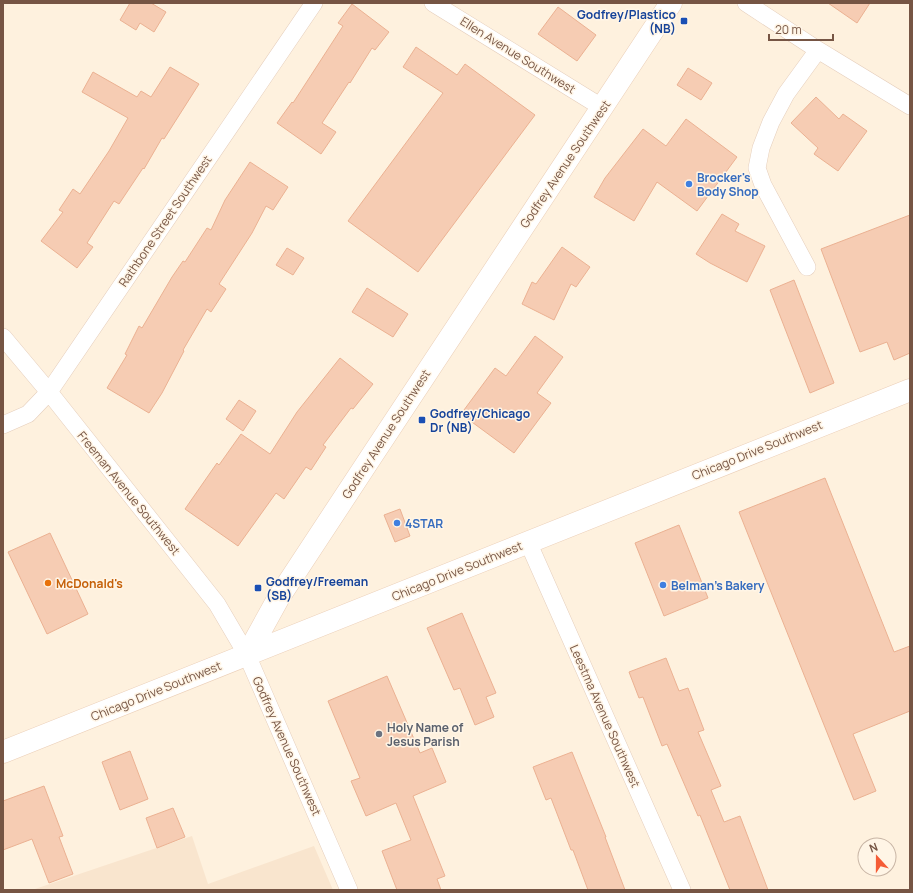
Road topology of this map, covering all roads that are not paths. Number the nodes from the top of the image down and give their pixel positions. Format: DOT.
graph roads {
  1 [pos="314,3"];
  2 [pos="433,3"];
  3 [pos="672,3"];
  4 [pos="746,3"];
  5 [pos="818,50"];
  6 [pos="910,106"];
  7 [pos="603,108"];
  8 [pos="807,267"];
  9 [pos="3,337"];
  10 [pos="910,390"];
  11 [pos="49,392"];
  12 [pos="3,425"];
  13 [pos="528,542"];
  14 [pos="247,655"];
  15 [pos="3,752"];
  16 [pos="349,890"];
  17 [pos="682,890"];
  1 -- 11 [label="street, Rathbone Street Southwest"];
  2 -- 7 [label="street, Ellen Avenue Southwest"];
  3 -- 7 [label="main road, Godfrey Avenue Southwest"];
  4 -- 5 [label="street"];
  5 -- 6 [label="street"];
  5 -- 8 [label="street"];
  7 -- 14 [label="main road, Godfrey Avenue Southwest"];
  9 -- 11 [label="street, Freeman Avenue Southwest"];
  10 -- 13 [label="main road, Chicago Drive Southwest"];
  11 -- 12 [label="street, Rathbone Street Southwest"];
  11 -- 14 [label="street, Freeman Avenue Southwest"];
  13 -- 14 [label="main road, Chicago Drive Southwest"];
  13 -- 17 [label="street, Leestma Avenue Southwest"];
  14 -- 15 [label="main road, Chicago Drive Southwest"];
  14 -- 16 [label="street, Godfrey Avenue Southwest"];
}
